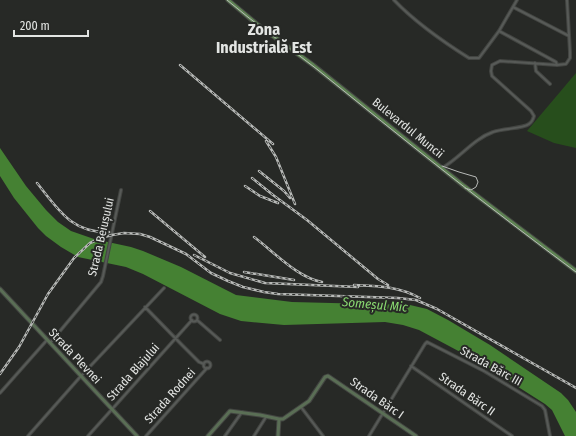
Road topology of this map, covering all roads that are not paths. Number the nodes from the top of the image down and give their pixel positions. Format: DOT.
graph roads {
  1 [pos="228,0"];
  2 [pos="394,0"];
  3 [pos="517,0"];
  4 [pos="567,0"];
  5 [pos="513,7"];
  6 [pos="499,31"];
  7 [pos="569,36"];
  8 [pos="535,63"];
  9 [pos="557,65"];
  10 [pos="550,84"];
  11 [pos="442,169"];
  12 [pos="121,190"];
  13 [pos="576,271"];
  14 [pos="164,288"];
  15 [pos="0,289"];
  16 [pos="145,308"];
  17 [pos="192,320"];
  18 [pos="197,320"];
  19 [pos="175,339"];
  20 [pos="220,340"];
  21 [pos="48,341"];
  22 [pos="204,364"];
  23 [pos="411,366"];
  24 [pos="206,368"];
  25 [pos="81,376"];
  26 [pos="0,393"];
  27 [pos="300,407"];
  28 [pos="112,409"];
  29 [pos="242,412"];
  30 [pos="382,413"];
  31 [pos="267,416"];
  32 [pos="280,419"];
  33 [pos="28,436"];
  34 [pos="88,436"];
  35 [pos="137,436"];
  36 [pos="146,436"];
  37 [pos="208,436"];
  38 [pos="225,436"];
  39 [pos="254,436"];
  40 [pos="278,436"];
  41 [pos="323,436"];
  42 [pos="368,436"];
  43 [pos="416,436"];
  44 [pos="512,436"];
  45 [pos="550,436"];
  1 -- 11 [label="main road, Bulevardul Muncii"];
  2 -- 6 [label="street"];
  3 -- 5 [label="street"];
  4 -- 7 [label="street"];
  5 -- 6 [label="street"];
  5 -- 7 [label="street"];
  6 -- 9 [label="street"];
  7 -- 9 [label="street"];
  8 -- 9 [label="street"];
  8 -- 10 [label="street"];
  8 -- 11 [label="street"];
  11 -- 13 [label="main road, Bulevardul Muncii"];
  12 -- 21 [label="street, Strada Beiușului"];
  14 -- 16 [label="street"];
  15 -- 21 [label="street, Strada Plevnei"];
  16 -- 19 [label="street"];
  16 -- 25 [label="street"];
  17 -- 18 [label="street"];
  17 -- 18 [label="street"];
  17 -- 19 [label="street, Strada Blajului"];
  18 -- 20 [label="street"];
  19 -- 22 [label="street"];
  19 -- 28 [label="street, Strada Blajului"];
  21 -- 25 [label="street, Strada Plevnei"];
  21 -- 26 [label="street, Strada Beiușului"];
  22 -- 24 [label="street"];
  22 -- 24 [label="street"];
  23 -- 30 [label="street"];
  23 -- 44 [label="street, Strada Bărc II"];
  23 -- 45 [label="street, Strada Bărc III"];
  24 -- 36 [label="street, Strada Rodnei"];
  25 -- 28 [label="street, Strada Plevnei"];
  25 -- 33 [label="street"];
  27 -- 30 [label="street, Strada Bărc I"];
  27 -- 32 [label="street"];
  27 -- 41 [label="street"];
  28 -- 34 [label="street, Strada Blajului"];
  28 -- 35 [label="street, Strada Plevnei"];
  29 -- 31 [label="street"];
  29 -- 37 [label="street"];
  29 -- 38 [label="street"];
  30 -- 42 [label="street"];
  30 -- 43 [label="street, Strada Bărc I"];
  31 -- 32 [label="street"];
  31 -- 39 [label="street"];
  32 -- 40 [label="street"];
}
